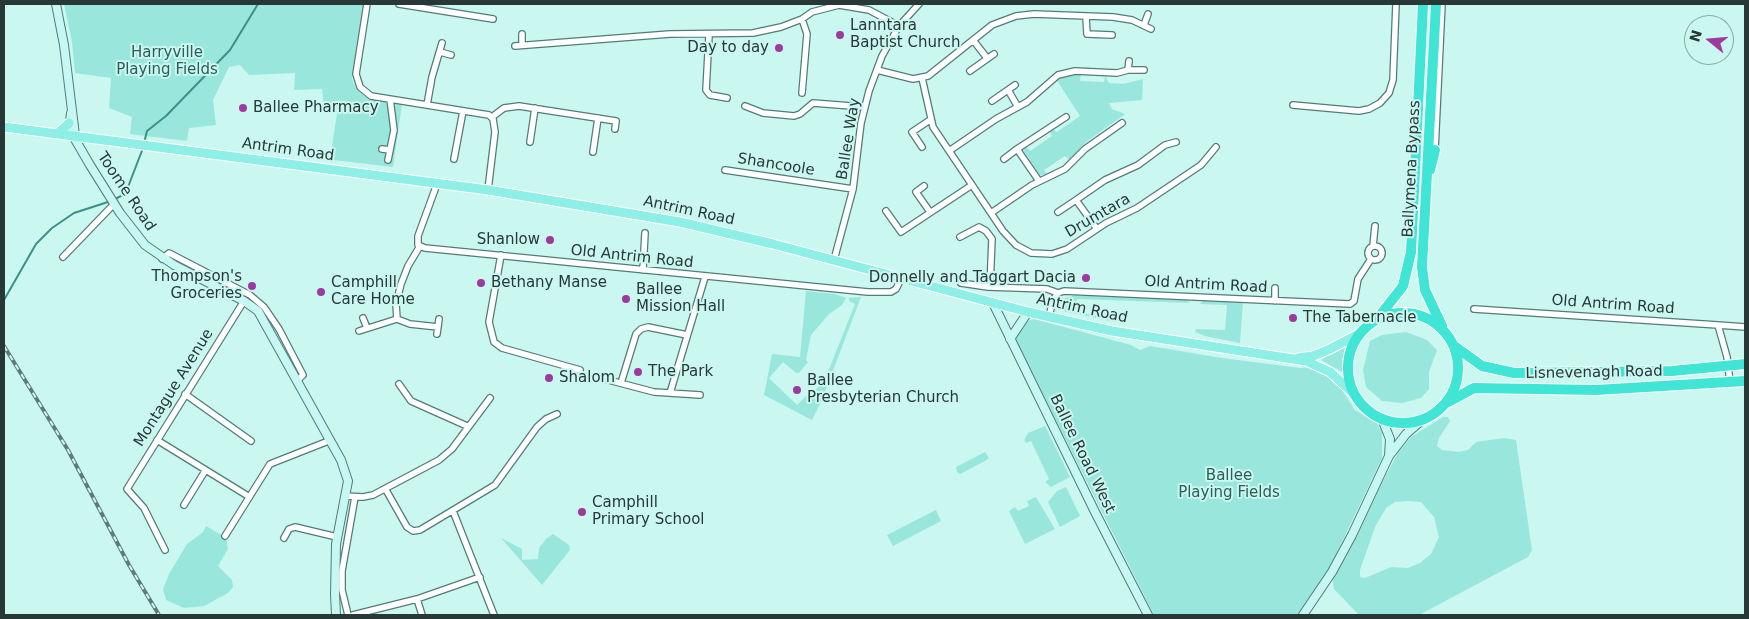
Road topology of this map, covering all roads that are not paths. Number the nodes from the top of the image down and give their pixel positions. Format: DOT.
graph roads {
  1 [pos="56,4"];
  2 [pos="367,4"];
  3 [pos="399,4"];
  4 [pos="920,4"];
  5 [pos="1396,4"];
  6 [pos="1423,4"];
  7 [pos="1436,4"];
  8 [pos="1442,4"];
  9 [pos="1148,14"];
  10 [pos="1086,17"];
  11 [pos="493,20"];
  12 [pos="802,20"];
  13 [pos="1144,25"];
  14 [pos="899,26"];
  15 [pos="1151,29"];
  16 [pos="522,34"];
  17 [pos="709,35"];
  18 [pos="1112,35"];
  19 [pos="973,40"];
  20 [pos="442,43"];
  21 [pos="522,45"];
  22 [pos="515,46"];
  23 [pos="440,52"];
  24 [pos="994,54"];
  25 [pos="451,55"];
  26 [pos="987,58"];
  27 [pos="1128,61"];
  28 [pos="877,70"];
  29 [pos="1128,70"];
  30 [pos="1144,70"];
  31 [pos="970,71"];
  32 [pos="922,78"];
  33 [pos="1015,85"];
  34 [pos="1008,90"];
  35 [pos="802,93"];
  36 [pos="727,98"];
  37 [pos="390,99"];
  38 [pos="992,100"];
  39 [pos="1293,104"];
  40 [pos="428,106"];
  41 [pos="745,106"];
  42 [pos="864,107"];
  43 [pos="1018,107"];
  44 [pos="535,108"];
  45 [pos="463,111"];
  46 [pos="71,113"];
  47 [pos="492,116"];
  48 [pos="1066,117"];
  49 [pos="598,118"];
  50 [pos="930,120"];
  51 [pos="69,123"];
  52 [pos="1122,123"];
  53 [pos="4,127"];
  54 [pos="615,129"];
  55 [pos="57,134"];
  56 [pos="74,135"];
  57 [pos="530,142"];
  58 [pos="1176,142"];
  59 [pos="922,147"];
  60 [pos="1216,147"];
  61 [pos="382,149"];
  62 [pos="1018,149"];
  63 [pos="390,150"];
  64 [pos="1436,150"];
  65 [pos="592,152"];
  66 [pos="950,152"];
  67 [pos="454,159"];
  68 [pos="1004,159"];
  69 [pos="388,160"];
  70 [pos="725,170"];
  71 [pos="1426,179"];
  72 [pos="1039,181"];
  73 [pos="437,184"];
  74 [pos="972,184"];
  75 [pos="924,186"];
  76 [pos="853,189"];
  77 [pos="488,190"];
  78 [pos="1076,200"];
  79 [pos="115,205"];
  80 [pos="886,211"];
  81 [pos="930,212"];
  82 [pos="1058,212"];
  83 [pos="991,213"];
  84 [pos="1375,226"];
  85 [pos="1097,229"];
  86 [pos="645,233"];
  87 [pos="960,237"];
  88 [pos="420,246"];
  89 [pos="1373,246"];
  90 [pos="501,255"];
  91 [pos="63,257"];
  92 [pos="162,258"];
  93 [pos="1371,259"];
  94 [pos="834,260"];
  95 [pos="643,270"];
  96 [pos="706,277"];
  97 [pos="901,279"];
  98 [pos="961,282"];
  99 [pos="990,287"];
  100 [pos="1275,288"];
  101 [pos="1058,293"];
  102 [pos="244,301"];
  103 [pos="1275,301"];
  104 [pos="993,303"];
  105 [pos="261,309"];
  106 [pos="1474,309"];
  107 [pos="1028,312"];
  108 [pos="1049,316"];
  109 [pos="363,318"];
  110 [pos="397,319"];
  111 [pos="439,319"];
  112 [pos="1377,319"];
  113 [pos="1718,325"];
  114 [pos="438,327"];
  115 [pos="1745,327"];
  116 [pos="367,328"];
  117 [pos="359,331"];
  118 [pos="1444,331"];
  119 [pos="437,334"];
  120 [pos="1359,334"];
  121 [pos="687,335"];
  122 [pos="1010,339"];
  123 [pos="1453,345"];
  124 [pos="1290,358"];
  125 [pos="1745,364"];
  126 [pos="580,370"];
  127 [pos="1730,374"];
  128 [pos="1745,376"];
  129 [pos="597,377"];
  130 [pos="1745,381"];
  131 [pos="620,383"];
  132 [pos="399,384"];
  133 [pos="670,393"];
  134 [pos="185,394"];
  135 [pos="700,395"];
  136 [pos="1355,395"];
  137 [pos="490,398"];
  138 [pos="1446,403"];
  139 [pos="557,414"];
  140 [pos="1382,420"];
  141 [pos="1422,420"];
  142 [pos="467,426"];
  143 [pos="157,440"];
  144 [pos="331,440"];
  145 [pos="252,441"];
  146 [pos="1389,456"];
  147 [pos="205,471"];
  148 [pos="386,490"];
  149 [pos="248,496"];
  150 [pos="350,497"];
  151 [pos="184,505"];
  152 [pos="453,511"];
  153 [pos="225,536"];
  154 [pos="337,537"];
  155 [pos="284,538"];
  156 [pos="165,550"];
  157 [pos="480,577"];
  158 [pos="417,599"];
  159 [pos="336,615"];
  160 [pos="348,615"];
  161 [pos="353,615"];
  162 [pos="422,615"];
  163 [pos="494,615"];
  164 [pos="1148,615"];
  165 [pos="1303,615"];
  1 -- 46 [label="street"];
  2 -- 37 [label="street"];
  3 -- 11 [label="street"];
  4 -- 14 [label="street, Ballee Way"];
  5 -- 39 [label="street"];
  6 -- 112 [label="highway, Ballymena Bypass"];
  7 -- 71 [label="highway, Ballymena Bypass"];
  8 -- 64 [label="street"];
  9 -- 13 [label="street"];
  10 -- 13 [label="street"];
  10 -- 18 [label="street"];
  10 -- 19 [label="street"];
  12 -- 14 [label="street"];
  12 -- 17 [label="street"];
  12 -- 35 [label="street"];
  13 -- 15 [label="street"];
  14 -- 28 [label="street, Ballee Way"];
  16 -- 21 [label="street"];
  17 -- 21 [label="street"];
  17 -- 36 [label="street"];
  19 -- 26 [label="street"];
  19 -- 32 [label="street"];
  20 -- 23 [label="street"];
  21 -- 22 [label="street"];
  23 -- 25 [label="street"];
  23 -- 40 [label="street"];
  24 -- 26 [label="street"];
  26 -- 31 [label="street"];
  27 -- 29 [label="street"];
  28 -- 32 [label="street"];
  28 -- 42 [label="street, Ballee Way"];
  29 -- 30 [label="street"];
  29 -- 43 [label="street"];
  32 -- 50 [label="street, Drumtara"];
  33 -- 34 [label="street"];
  34 -- 38 [label="street"];
  34 -- 43 [label="street"];
  37 -- 40 [label="street"];
  37 -- 63 [label="street"];
  40 -- 45 [label="street"];
  41 -- 42 [label="street"];
  42 -- 76 [label="street, Ballee Way"];
  43 -- 66 [label="street"];
  44 -- 47 [label="street"];
  44 -- 49 [label="street"];
  44 -- 57 [label="street"];
  45 -- 47 [label="street"];
  45 -- 67 [label="street"];
  46 -- 51 [label="street"];
  46 -- 56 [label="street"];
  47 -- 77 [label="street"];
  48 -- 62 [label="street"];
  49 -- 54 [label="street"];
  49 -- 65 [label="street"];
  50 -- 59 [label="street"];
  50 -- 66 [label="street, Drumtara"];
  51 -- 55 [label="main road"];
  51 -- 56 [label="street"];
  52 -- 72 [label="street"];
  53 -- 55 [label="main road, Antrim Road"];
  55 -- 56 [label="main road, Antrim Road"];
  56 -- 73 [label="main road, Antrim Road"];
  56 -- 79 [label="street, Toome Road"];
  58 -- 78 [label="street"];
  60 -- 85 [label="street, Drumtara"];
  61 -- 63 [label="street"];
  62 -- 68 [label="street"];
  62 -- 72 [label="street"];
  63 -- 69 [label="street"];
  64 -- 71 [label="highway"];
  66 -- 74 [label="street, Drumtara"];
  70 -- 76 [label="street, Shancoole"];
  71 -- 118 [label="highway, Ballymena Bypass"];
  72 -- 83 [label="street"];
  73 -- 77 [label="main road, Antrim Road"];
  73 -- 88 [label="street"];
  74 -- 81 [label="street"];
  74 -- 83 [label="street, Drumtara"];
  75 -- 81 [label="street"];
  76 -- 94 [label="street, Ballee Way"];
  77 -- 94 [label="main road, Antrim Road"];
  78 -- 82 [label="street"];
  78 -- 85 [label="street"];
  79 -- 91 [label="street"];
  79 -- 92 [label="street, Toome Road"];
  80 -- 81 [label="street"];
  83 -- 85 [label="street, Drumtara"];
  84 -- 89 [label="street"];
  86 -- 95 [label="street"];
  87 -- 99 [label="street"];
  88 -- 90 [label="street, Old Antrim Road"];
  88 -- 110 [label="street"];
  89 -- 93 [label="street"];
  89 -- 93 [label="street"];
  90 -- 95 [label="street, Old Antrim Road"];
  90 -- 126 [label="street"];
  92 -- 102 [label="street, Toome Road"];
  92 -- 105 [label="street, Toome Road"];
  93 -- 103 [label="street, Old Antrim Road"];
  94 -- 97 [label="main road, Antrim Road"];
  95 -- 96 [label="street, Old Antrim Road"];
  96 -- 97 [label="street, Old Antrim Road"];
  96 -- 121 [label="street"];
  97 -- 104 [label="main road, Antrim Road"];
  98 -- 99 [label="street, Old Antrim Road"];
  99 -- 101 [label="street, Old Antrim Road"];
  100 -- 103 [label="street"];
  101 -- 103 [label="street, Old Antrim Road"];
  101 -- 108 [label="street"];
  102 -- 105 [label="street, Toome Road"];
  102 -- 134 [label="street, Montague Avenue"];
  104 -- 107 [label="main road, Antrim Road"];
  104 -- 122 [label="street, Ballee Road West"];
  105 -- 144 [label="street, Toome Road"];
  106 -- 113 [label="street, Old Antrim Road"];
  107 -- 108 [label="main road, Antrim Road"];
  107 -- 122 [label="street"];
  108 -- 124 [label="main road, Antrim Road"];
  109 -- 116 [label="street"];
  110 -- 114 [label="street"];
  110 -- 116 [label="street"];
  111 -- 114 [label="street"];
  112 -- 118 [label="highway"];
  112 -- 120 [label="highway"];
  113 -- 115 [label="street, Old Antrim Road"];
  113 -- 127 [label="street"];
  114 -- 119 [label="street"];
  116 -- 117 [label="street"];
  118 -- 123 [label="highway"];
  120 -- 124 [label="main road, Antrim Road"];
  120 -- 136 [label="highway"];
  121 -- 131 [label="street"];
  121 -- 133 [label="street"];
  122 -- 164 [label="street, Ballee Road West"];
  123 -- 127 [label="highway, Lisnevenagh Road"];
  123 -- 138 [label="highway"];
  124 -- 136 [label="main road, Antrim Road"];
  125 -- 127 [label="highway, Lisnevenagh Road"];
  127 -- 128 [label="highway"];
  127 -- 130 [label="highway, Lisnevenagh Road"];
  127 -- 138 [label="highway, Lisnevenagh Road"];
  129 -- 131 [label="street"];
  131 -- 133 [label="street"];
  132 -- 142 [label="street"];
  133 -- 135 [label="street"];
  134 -- 143 [label="street, Montague Avenue"];
  134 -- 145 [label="street"];
  136 -- 140 [label="highway"];
  137 -- 142 [label="street"];
  138 -- 141 [label="highway"];
  139 -- 152 [label="street"];
  140 -- 141 [label="highway"];
  140 -- 146 [label="street"];
  141 -- 146 [label="street"];
  142 -- 148 [label="street"];
  143 -- 147 [label="street"];
  143 -- 156 [label="street, Montague Avenue"];
  144 -- 149 [label="street"];
  144 -- 150 [label="street, Toome Road"];
  146 -- 165 [label="street"];
  147 -- 149 [label="street"];
  147 -- 151 [label="street"];
  148 -- 150 [label="street"];
  148 -- 152 [label="street"];
  149 -- 153 [label="street"];
  150 -- 154 [label="street, Toome Road"];
  150 -- 160 [label="street, Toome Road"];
  152 -- 157 [label="street"];
  154 -- 155 [label="street"];
  154 -- 159 [label="street, Toome Road"];
  157 -- 158 [label="street"];
  157 -- 163 [label="street"];
  158 -- 161 [label="street"];
  158 -- 162 [label="street"];
}
